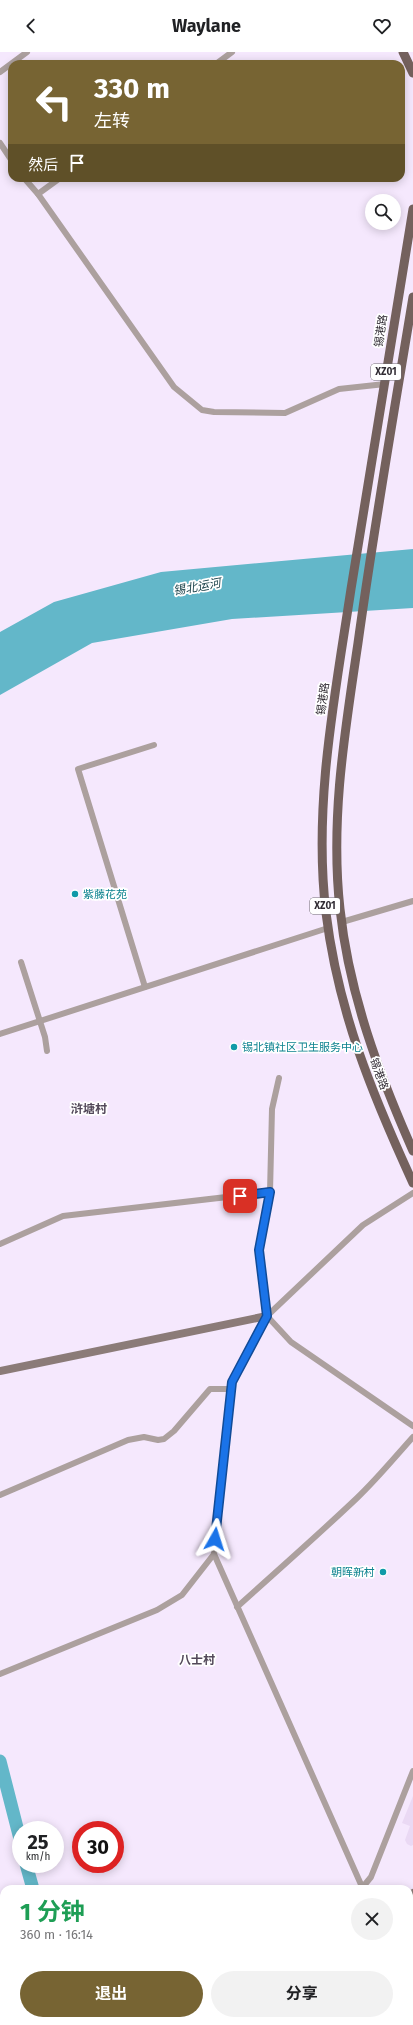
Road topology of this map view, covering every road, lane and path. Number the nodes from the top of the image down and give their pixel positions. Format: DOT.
graph roads {
  1 [pos="27,52"];
  2 [pos="232,52"];
  3 [pos="403,52"];
  4 [pos="16,60"];
  5 [pos="221,60"];
  6 [pos="413,73"];
  7 [pos="0,143"];
  8 [pos="8,155"];
  9 [pos="28,182"];
  10 [pos="54,182"];
  11 [pos="38,194"];
  12 [pos="413,209"];
  13 [pos="413,297"];
  14 [pos="385,384"];
  15 [pos="154,745"];
  16 [pos="413,901"];
  17 [pos="342,922"];
  18 [pos="328,928"];
  19 [pos="21,962"];
  20 [pos="145,987"];
  21 [pos="40,1020"];
  22 [pos="0,1034"];
  23 [pos="47,1051"];
  24 [pos="279,1078"];
  25 [pos="409,1133"];
  26 [pos="413,1151"];
  27 [pos="413,1183"];
  28 [pos="270,1192"];
  29 [pos="413,1193"];
  30 [pos="0,1244"];
  31 [pos="267,1316"];
  32 [pos="0,1371"];
  33 [pos="231,1389"];
  34 [pos="413,1426"];
  35 [pos="413,1437"];
  36 [pos="0,1495"];
  37 [pos="214,1554"];
  38 [pos="237,1607"];
  39 [pos="1,1673"];
  40 [pos="413,1772"];
  41 [pos="361,1885"];
  42 [pos="364,1885"];
  1 -- 4 [label="street"];
  2 -- 5 [label="street"];
  3 -- 6 [label="main road"];
  7 -- 8 [label="street"];
  9 -- 11 [label="street"];
  10 -- 11 [label="street"];
  11 -- 14 [label="street"];
  12 -- 14 [label="main road, 锡港路 / XZ01"];
  13 -- 17 [label="main road, 锡港路 / XZ01"];
  14 -- 18 [label="main road, 锡港路 / XZ01"];
  15 -- 20 [label="street"];
  16 -- 17 [label="street"];
  17 -- 25 [label="main road, 锡港路 / XZ01"];
  18 -- 20 [label="street"];
  18 -- 27 [label="main road, 锡港路 / XZ01"];
  19 -- 21 [label="street"];
  20 -- 21 [label="street"];
  21 -- 22 [label="street"];
  21 -- 23 [label="street"];
  24 -- 28 [label="street"];
  25 -- 26 [label="main road, 锡港路 / XZ01"];
  28 -- 30 [label="street"];
  28 -- 31 [label="street"];
  29 -- 31 [label="street"];
  31 -- 32 [label="street"];
  31 -- 33 [label="street"];
  31 -- 34 [label="street"];
  33 -- 36 [label="street"];
  33 -- 37 [label="street"];
  35 -- 38 [label="street"];
  37 -- 38 [label="street"];
  37 -- 39 [label="street"];
  38 -- 41 [label="street"];
  40 -- 42 [label="street"];
}
